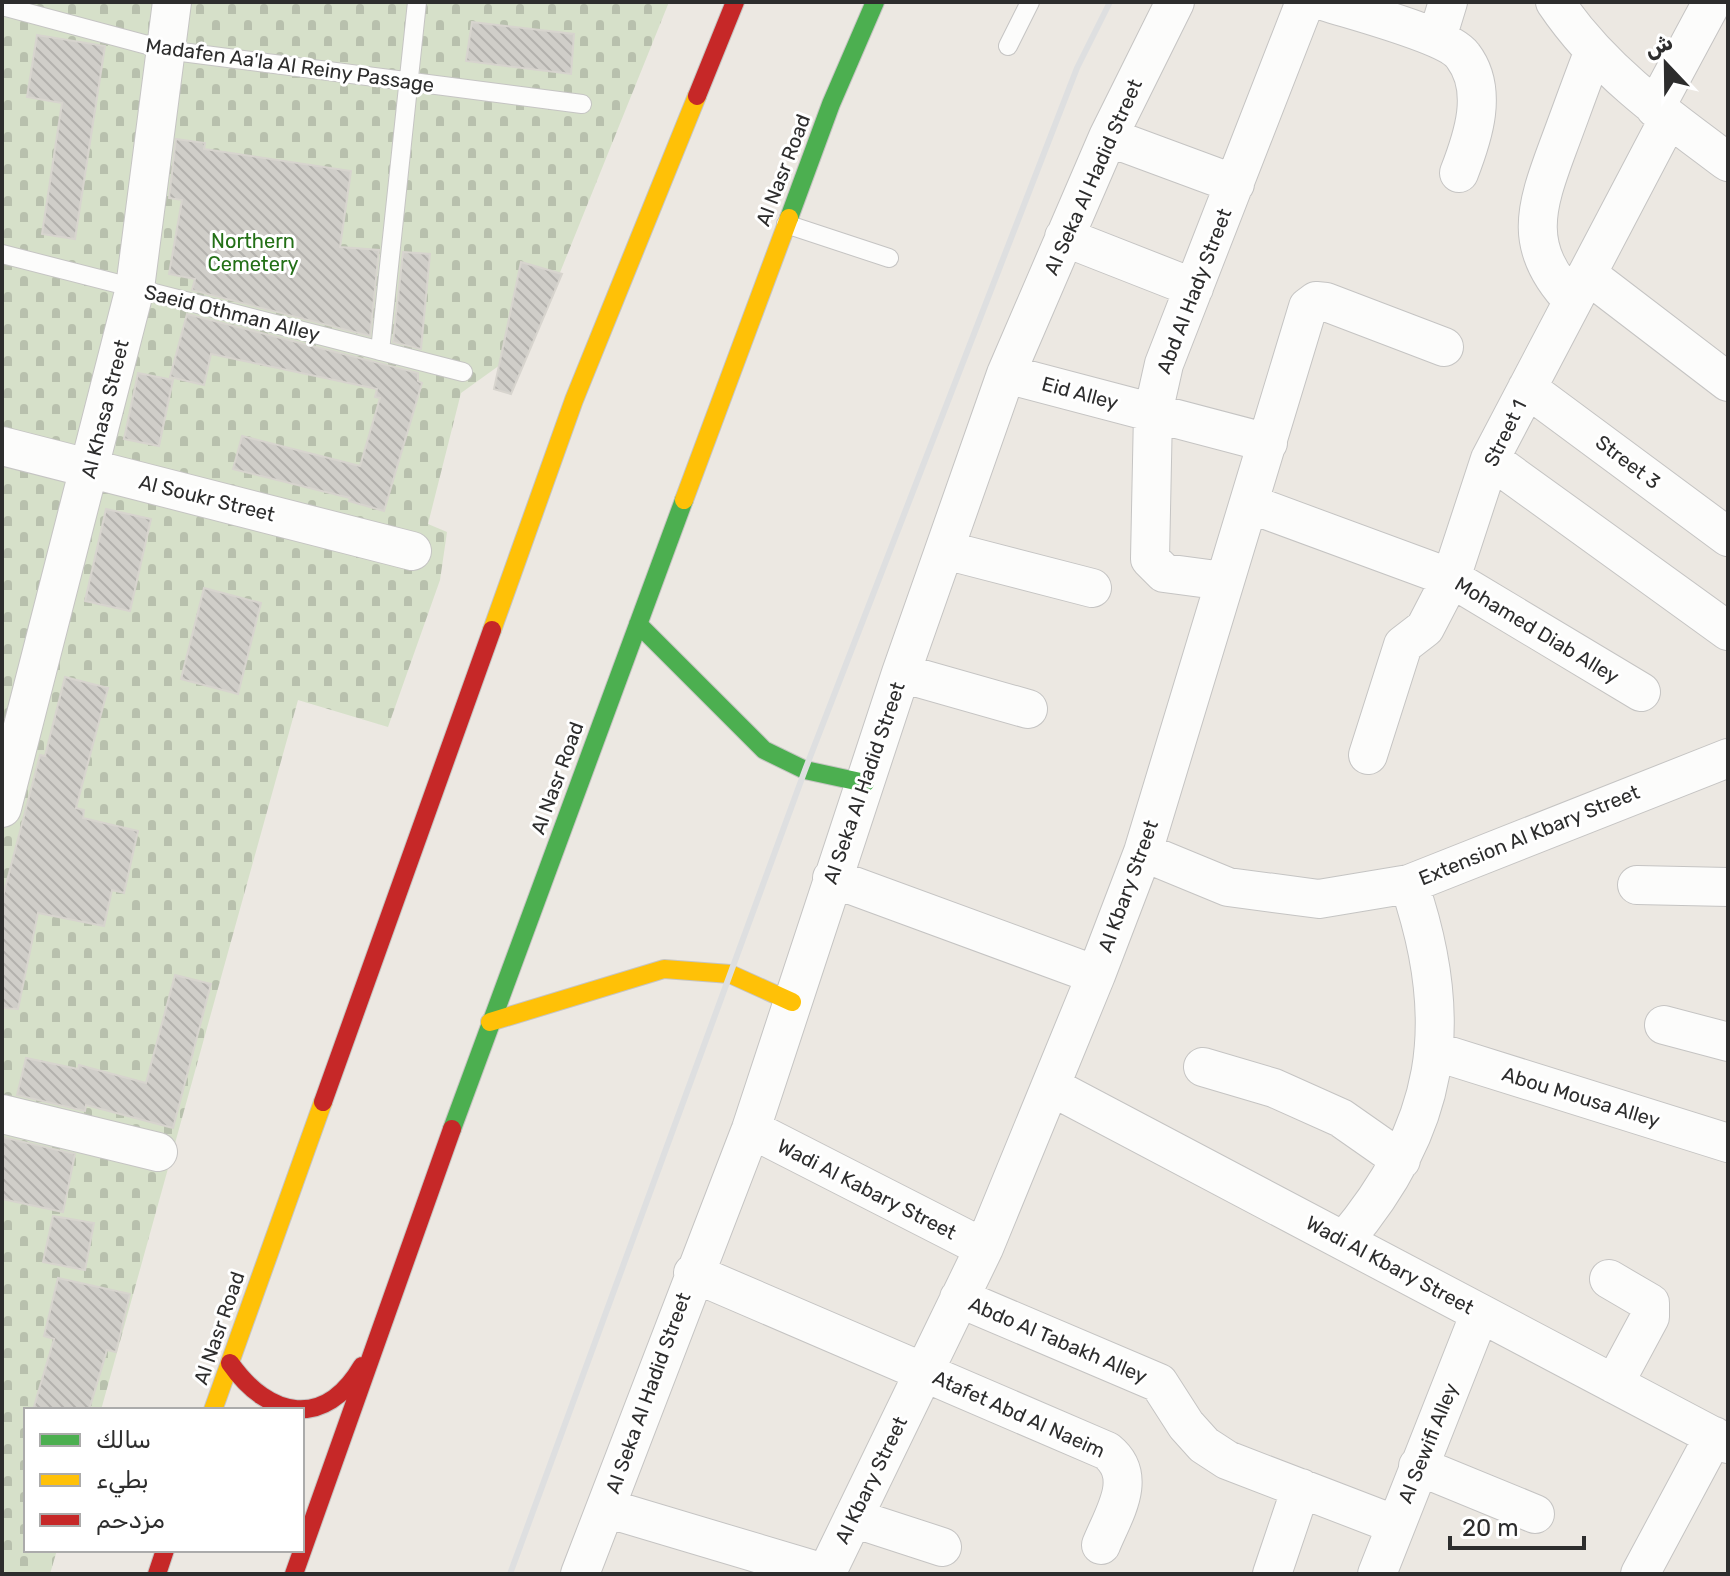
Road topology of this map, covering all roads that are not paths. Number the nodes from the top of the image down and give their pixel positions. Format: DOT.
graph roads {
  1 [pos="172,2"];
  2 [pos="417,2"];
  3 [pos="735,2"];
  4 [pos="875,2"];
  5 [pos="1030,2"];
  6 [pos="1175,2"];
  7 [pos="1305,2"];
  8 [pos="1326,2"];
  9 [pos="1448,2"];
  10 [pos="1712,2"];
  11 [pos="2,6"];
  12 [pos="1576,21"];
  13 [pos="1437,38"];
  14 [pos="1008,46"];
  15 [pos="166,50"];
  16 [pos="408,83"];
  17 [pos="582,104"];
  18 [pos="1662,113"];
  19 [pos="1108,137"];
  20 [pos="1728,162"];
  21 [pos="1459,173"];
  22 [pos="1235,184"];
  23 [pos="786,224"];
  24 [pos="1064,237"];
  25 [pos="2,254"];
  26 [pos="889,258"];
  27 [pos="135,288"];
  28 [pos="1194,288"];
  29 [pos="1580,288"];
  30 [pos="1444,347"];
  31 [pos="380,351"];
  32 [pos="463,372"];
  33 [pos="1006,374"];
  34 [pos="1728,382"];
  35 [pos="1527,388"];
  36 [pos="1153,413"];
  37 [pos="1268,443"];
  38 [pos="2,446"];
  39 [pos="1490,459"];
  40 [pos="91,468"];
  41 [pos="1250,504"];
  42 [pos="1728,537"];
  43 [pos="945,550"];
  44 [pos="412,551"];
  45 [pos="1451,578"];
  46 [pos="1224,581"];
  47 [pos="1092,588"];
  48 [pos="638,624"];
  49 [pos="1728,631"];
  50 [pos="901,673"];
  51 [pos="1641,692"];
  52 [pos="1028,709"];
  53 [pos="1368,755"];
  54 [pos="1728,758"];
  55 [pos="865,783"];
  56 [pos="2,808"];
  57 [pos="1143,852"];
  58 [pos="832,878"];
  59 [pos="1409,884"];
  60 [pos="1637,885"];
  61 [pos="1728,887"];
  62 [pos="1096,975"];
  63 [pos="792,1002"];
  64 [pos="490,1022"];
  65 [pos="1664,1025"];
  66 [pos="1728,1042"];
  67 [pos="1434,1051"];
  68 [pos="1203,1067"];
  69 [pos="1052,1087"];
  70 [pos="2,1114"];
  71 [pos="751,1129"];
  72 [pos="1728,1143"];
  73 [pos="158,1152"];
  74 [pos="1401,1160"];
  75 [pos="1344,1241"];
  76 [pos="984,1248"];
  77 [pos="693,1273"];
  78 [pos="1609,1279"];
  79 [pos="959,1298"];
  80 [pos="1480,1313"];
  81 [pos="369,1355"];
  82 [pos="230,1363"];
  83 [pos="924,1371"];
  84 [pos="1614,1384"];
  85 [pos="214,1408"];
  86 [pos="292,1408"];
  87 [pos="304,1409"];
  88 [pos="1721,1440"];
  89 [pos="1418,1466"];
  90 [pos="1301,1488"];
  91 [pos="606,1508"];
  92 [pos="1535,1514"];
  93 [pos="853,1518"];
  94 [pos="1396,1525"];
  95 [pos="304,1536"];
  96 [pos="1101,1545"];
  97 [pos="942,1547"];
  98 [pos="164,1552"];
  99 [pos="172,1552"];
  100 [pos="158,1572"];
  101 [pos="580,1574"];
  102 [pos="826,1574"];
  103 [pos="1272,1574"];
  104 [pos="1377,1574"];
  105 [pos="1640,1574"];
  1 -- 15 [label="street, Al Khasa Street"];
  2 -- 16 [label="lane"];
  3 -- 82 [label="highway, Al Nasr Road"];
  4 -- 23 [label="highway, Al Nasr Road"];
  5 -- 14 [label="lane"];
  6 -- 19 [label="street, Al Seka Al Hadid Street"];
  7 -- 22 [label="street, Abd Al Hady Street"];
  8 -- 13 [label="street"];
  9 -- 13 [label="street"];
  10 -- 18 [label="street, Street 1"];
  11 -- 15 [label="lane, Madafen Aa'la Al Reiny Passage"];
  12 -- 18 [label="street"];
  12 -- 29 [label="street"];
  13 -- 21 [label="street"];
  15 -- 16 [label="lane, Madafen Aa'la Al Reiny Passage"];
  15 -- 27 [label="street, Al Khasa Street"];
  16 -- 17 [label="lane, Madafen Aa'la Al Reiny Passage"];
  16 -- 31 [label="lane"];
  18 -- 20 [label="street"];
  18 -- 29 [label="street, Street 1"];
  19 -- 22 [label="street"];
  19 -- 24 [label="street, Al Seka Al Hadid Street"];
  22 -- 28 [label="street, Abd Al Hady Street"];
  23 -- 26 [label="lane"];
  23 -- 48 [label="highway, Al Nasr Road"];
  24 -- 28 [label="street"];
  24 -- 33 [label="street, Al Seka Al Hadid Street"];
  25 -- 27 [label="lane, Saeid Othman Alley"];
  27 -- 31 [label="lane, Saeid Othman Alley"];
  27 -- 40 [label="street, Al Khasa Street"];
  28 -- 36 [label="street, Abd Al Hady Street"];
  29 -- 34 [label="street"];
  29 -- 35 [label="street, Street 1"];
  30 -- 37 [label="street, Al Kbary Street"];
  31 -- 32 [label="lane, Saeid Othman Alley"];
  33 -- 36 [label="street, Eid Alley"];
  33 -- 43 [label="street, Al Seka Al Hadid Street"];
  35 -- 39 [label="street, Street 1"];
  35 -- 42 [label="street, Street 3"];
  36 -- 37 [label="street, Eid Alley"];
  36 -- 46 [label="street, Abd Al Hady Street"];
  37 -- 41 [label="street, Al Kbary Street"];
  38 -- 40 [label="street, Al Soukr Street"];
  39 -- 45 [label="street, Street 1"];
  39 -- 49 [label="street"];
  40 -- 44 [label="street, Al Soukr Street"];
  40 -- 56 [label="street, Al Khasa Street"];
  41 -- 45 [label="street, Mohamed Diab Alley"];
  41 -- 46 [label="street, Al Kbary Street"];
  43 -- 47 [label="street"];
  43 -- 50 [label="street, Al Seka Al Hadid Street"];
  45 -- 51 [label="street, Mohamed Diab Alley"];
  45 -- 53 [label="street, Street 1"];
  46 -- 57 [label="street, Al Kbary Street"];
  48 -- 55 [label="highway"];
  48 -- 64 [label="highway, Al Nasr Road"];
  50 -- 52 [label="street"];
  50 -- 55 [label="street, Al Seka Al Hadid Street"];
  54 -- 59 [label="street, Extension Al Kbary Street"];
  55 -- 58 [label="street, Al Seka Al Hadid Street"];
  57 -- 59 [label="street, Extension Al Kbary Street"];
  57 -- 62 [label="street, Al Kbary Street"];
  58 -- 62 [label="street"];
  58 -- 63 [label="street, Al Seka Al Hadid Street"];
  59 -- 67 [label="street"];
  60 -- 61 [label="street"];
  62 -- 69 [label="street, Al Kbary Street"];
  63 -- 64 [label="highway"];
  63 -- 71 [label="street, Al Seka Al Hadid Street"];
  64 -- 81 [label="highway, Al Nasr Road"];
  65 -- 66 [label="street"];
  67 -- 72 [label="street, Abou Mousa Alley"];
  67 -- 74 [label="street"];
  68 -- 74 [label="street"];
  69 -- 75 [label="street, Wadi Al Kbary Street"];
  69 -- 76 [label="street, Al Kbary Street"];
  70 -- 73 [label="street"];
  71 -- 76 [label="street, Wadi Al Kabary Street"];
  71 -- 77 [label="street, Al Seka Al Hadid Street"];
  74 -- 75 [label="street"];
  75 -- 80 [label="street, Wadi Al Kbary Street"];
  76 -- 79 [label="street, Al Kbary Street"];
  77 -- 83 [label="street"];
  77 -- 91 [label="street, Al Seka Al Hadid Street"];
  78 -- 84 [label="street"];
  79 -- 83 [label="street, Al Kbary Street"];
  79 -- 90 [label="street, Abdo Al Tabakh Alley"];
  80 -- 84 [label="street, Wadi Al Kbary Street"];
  80 -- 89 [label="street, Al Sewifi Alley"];
  81 -- 87 [label="highway"];
  81 -- 95 [label="highway, Al Nasr Road"];
  82 -- 85 [label="highway, Al Nasr Road"];
  82 -- 86 [label="highway"];
  83 -- 93 [label="street, Al Kbary Street"];
  83 -- 96 [label="street, Atafet Abd Al Naeim"];
  84 -- 88 [label="street, Wadi Al Kbary Street"];
  88 -- 105 [label="street"];
  89 -- 92 [label="street"];
  89 -- 94 [label="street, Al Sewifi Alley"];
  90 -- 94 [label="street, Abdo Al Tabakh Alley"];
  90 -- 103 [label="street"];
  91 -- 101 [label="street, Al Seka Al Hadid Street"];
  91 -- 102 [label="street"];
  93 -- 97 [label="street"];
  93 -- 102 [label="street, Al Kbary Street"];
  94 -- 104 [label="street, Al Sewifi Alley"];
  98 -- 100 [label="highway"];
  99 -- 100 [label="highway"];
}
